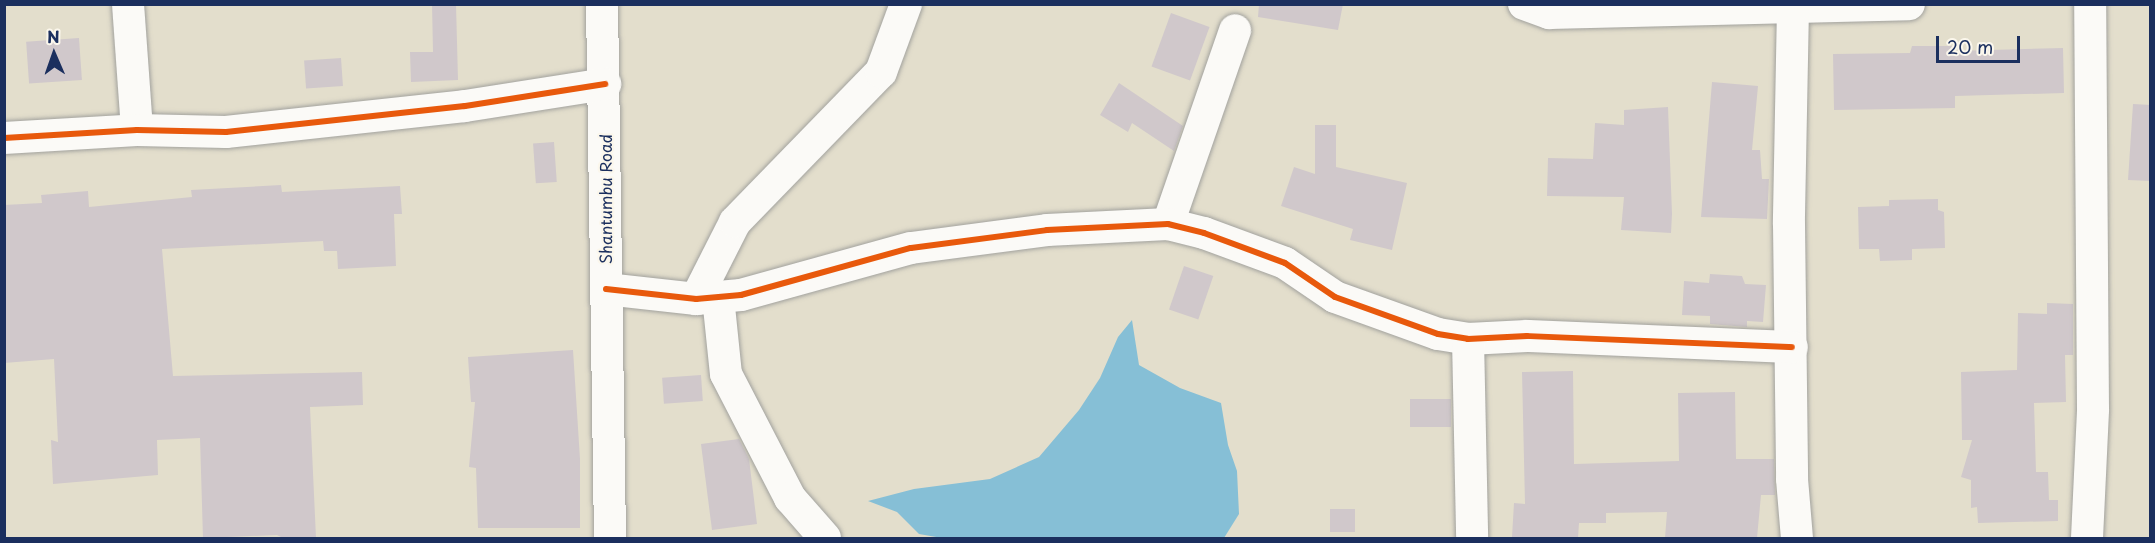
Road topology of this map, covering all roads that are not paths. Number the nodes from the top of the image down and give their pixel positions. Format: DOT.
graph roads {
  1 [pos="128,4"];
  2 [pos="602,4"];
  3 [pos="906,4"];
  4 [pos="1524,4"];
  5 [pos="1909,4"];
  6 [pos="2090,4"];
  7 [pos="1793,7"];
  8 [pos="1235,30"];
  9 [pos="605,84"];
  10 [pos="137,130"];
  11 [pos="4,138"];
  12 [pos="1168,224"];
  13 [pos="606,289"];
  14 [pos="707,298"];
  15 [pos="1468,339"];
  16 [pos="1792,347"];
  17 [pos="610,538"];
  18 [pos="825,538"];
  19 [pos="1472,538"];
  20 [pos="1797,538"];
  21 [pos="2087,538"];
  1 -- 10 [label="street"];
  2 -- 9 [label="street, Shantumbu Road"];
  3 -- 14 [label="street"];
  4 -- 7 [label="street"];
  5 -- 7 [label="street"];
  6 -- 21 [label="street"];
  7 -- 16 [label="street"];
  8 -- 12 [label="street"];
  9 -- 10 [label="street"];
  9 -- 13 [label="street, Shantumbu Road"];
  10 -- 11 [label="street"];
  12 -- 14 [label="street"];
  12 -- 15 [label="street"];
  13 -- 14 [label="street"];
  13 -- 17 [label="street, Shantumbu Road"];
  14 -- 18 [label="street"];
  15 -- 16 [label="street"];
  15 -- 19 [label="street"];
  16 -- 20 [label="street"];
}
